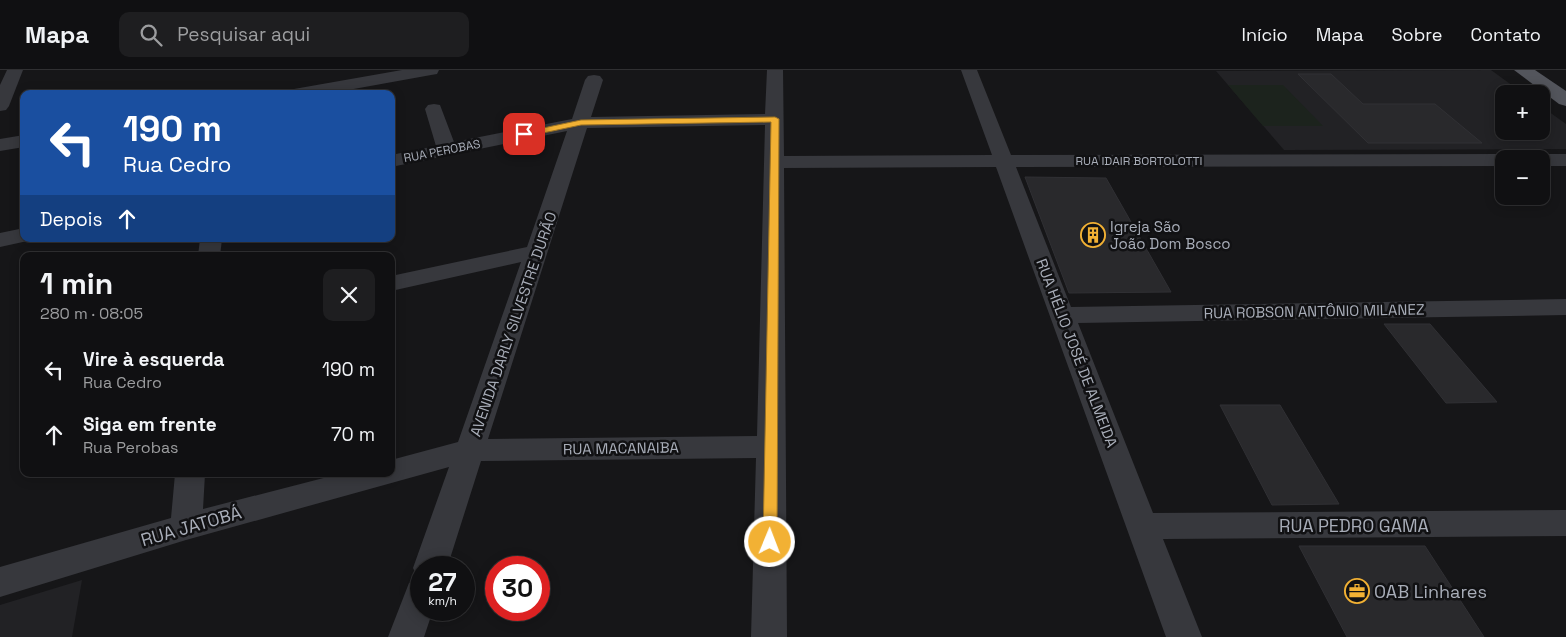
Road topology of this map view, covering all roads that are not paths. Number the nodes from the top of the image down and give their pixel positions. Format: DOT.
graph roads {
  1 [pos="15,70"];
  2 [pos="431,70"];
  3 [pos="775,70"];
  4 [pos="969,70"];
  5 [pos="1504,70"];
  6 [pos="1523,70"];
  7 [pos="594,80"];
  8 [pos="1525,85"];
  9 [pos="317,90"];
  10 [pos="1566,100"];
  11 [pos="1550,103"];
  12 [pos="0,106"];
  13 [pos="434,109"];
  14 [pos="1566,114"];
  15 [pos="775,119"];
  16 [pos="581,123"];
  17 [pos="20,142"];
  18 [pos="0,145"];
  19 [pos="447,150"];
  20 [pos="395,160"];
  21 [pos="1495,160"];
  22 [pos="1550,160"];
  23 [pos="1566,160"];
  24 [pos="774,162"];
  25 [pos="1004,162"];
  26 [pos="20,236"];
  27 [pos="0,240"];
  28 [pos="538,251"];
  29 [pos="395,283"];
  30 [pos="1566,307"];
  31 [pos="1062,315"];
  32 [pos="771,447"];
  33 [pos="470,450"];
  34 [pos="395,471"];
  35 [pos="190,477"];
  36 [pos="372,477"];
  37 [pos="1566,523"];
  38 [pos="1142,526"];
  39 [pos="186,527"];
  40 [pos="434,556"];
  41 [pos="0,582"];
  42 [pos="412,621"];
  43 [pos="406,637"];
  44 [pos="769,637"];
  45 [pos="1184,637"];
  1 -- 12 [label="street"];
  2 -- 9 [label="street"];
  3 -- 15 [label="street"];
  4 -- 25 [label="street, RUA HÉLIO JOSÉ DE ALMEIDA"];
  5 -- 8 [label="main road"];
  6 -- 10 [label="main road"];
  7 -- 16 [label="street, AVENIDA DARLY SILVESTRE DURÃO"];
  11 -- 14 [label="main road"];
  13 -- 19 [label="street"];
  15 -- 16 [label="street, RUA PEROBAS"];
  15 -- 24 [label="street"];
  16 -- 19 [label="street, RUA PEROBAS"];
  16 -- 28 [label="street, AVENIDA DARLY SILVESTRE DURÃO"];
  17 -- 18 [label="street"];
  19 -- 20 [label="street, RUA PEROBAS"];
  21 -- 25 [label="street, RUA IDAIR BORTOLOTTI"];
  22 -- 23 [label="street"];
  24 -- 25 [label="street, RUA IDAIR BORTOLOTTI"];
  24 -- 32 [label="street"];
  25 -- 31 [label="street, RUA HÉLIO JOSÉ DE ALMEIDA"];
  26 -- 27 [label="street"];
  28 -- 29 [label="street"];
  28 -- 33 [label="street, AVENIDA DARLY SILVESTRE DURÃO"];
  30 -- 31 [label="street, RUA ROBSON ANTÔNIO MILANEZ"];
  31 -- 38 [label="street, RUA HÉLIO JOSÉ DE ALMEIDA"];
  32 -- 33 [label="street, RUA MACANAIBA"];
  32 -- 44 [label="street"];
  33 -- 34 [label="street"];
  33 -- 40 [label="street, AVENIDA DARLY SILVESTRE DURÃO"];
  35 -- 39 [label="street"];
  36 -- 39 [label="street, RUA JATOBÁ"];
  37 -- 38 [label="street, RUA PEDRO GAMA"];
  38 -- 45 [label="street, RUA HÉLIO JOSÉ DE ALMEIDA"];
  39 -- 41 [label="street, RUA JATOBÁ"];
  42 -- 43 [label="street"];
}
